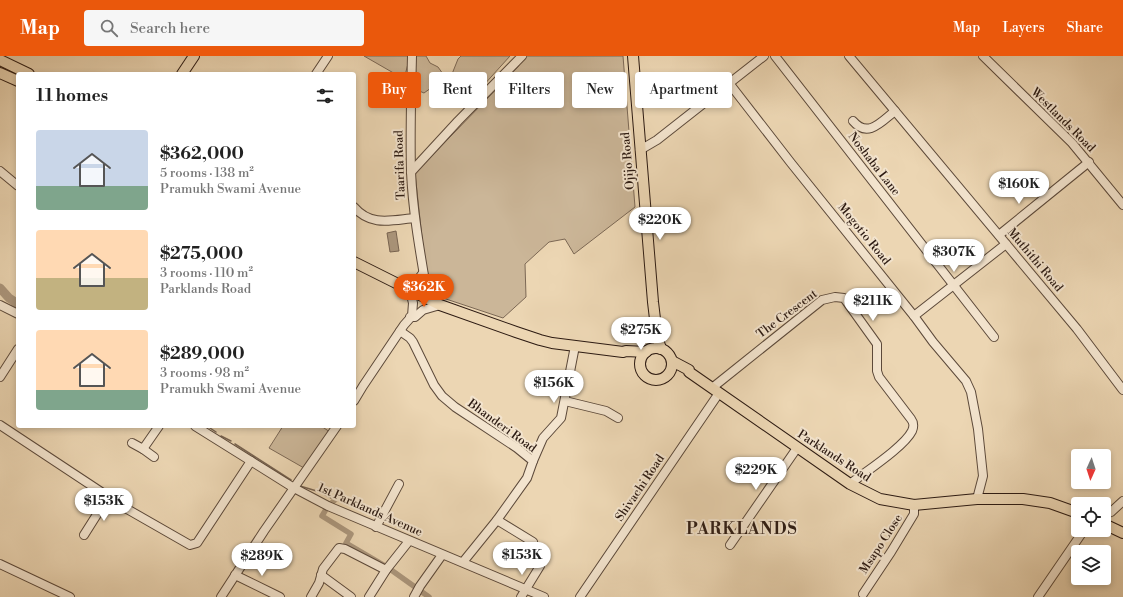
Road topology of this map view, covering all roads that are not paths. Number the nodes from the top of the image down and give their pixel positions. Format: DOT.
graph roads {
  1 [pos="194,56"];
  2 [pos="328,56"];
  3 [pos="412,56"];
  4 [pos="522,56"];
  5 [pos="633,56"];
  6 [pos="764,56"];
  7 [pos="775,56"];
  8 [pos="849,56"];
  9 [pos="982,56"];
  10 [pos="0,60"];
  11 [pos="0,67"];
  12 [pos="25,72"];
  13 [pos="183,72"];
  14 [pos="317,72"];
  15 [pos="0,73"];
  16 [pos="16,75"];
  17 [pos="16,80"];
  18 [pos="732,81"];
  19 [pos="732,87"];
  20 [pos="697,108"];
  21 [pos="895,111"];
  22 [pos="853,121"];
  23 [pos="640,150"];
  24 [pos="1089,162"];
  25 [pos="0,171"];
  26 [pos="411,172"];
  27 [pos="16,184"];
  28 [pos="1123,205"];
  29 [pos="356,209"];
  30 [pos="416,218"];
  31 [pos="999,234"];
  32 [pos="1006,244"];
  33 [pos="356,263"];
  34 [pos="423,273"];
  35 [pos="954,285"];
  36 [pos="406,289"];
  37 [pos="428,299"];
  38 [pos="0,305"];
  39 [pos="440,305"];
  40 [pos="16,313"];
  41 [pos="914,316"];
  42 [pos="410,317"];
  43 [pos="400,331"];
  44 [pos="657,336"];
  45 [pos="994,337"];
  46 [pos="575,346"];
  47 [pos="661,349"];
  48 [pos="648,350"];
  49 [pos="16,352"];
  50 [pos="623,352"];
  51 [pos="672,361"];
  52 [pos="641,367"];
  53 [pos="689,372"];
  54 [pos="668,375"];
  55 [pos="0,377"];
  56 [pos="715,390"];
  57 [pos="1123,390"];
  58 [pos="356,398"];
  59 [pos="565,401"];
  60 [pos="618,418"];
  61 [pos="0,425"];
  62 [pos="158,428"];
  63 [pos="198,428"];
  64 [pos="336,428"];
  65 [pos="132,443"];
  66 [pos="797,448"];
  67 [pos="143,449"];
  68 [pos="154,457"];
  69 [pos="251,461"];
  70 [pos="533,461"];
  71 [pos="399,484"];
  72 [pos="850,484"];
  73 [pos="294,488"];
  74 [pos="108,497"];
  75 [pos="977,499"];
  76 [pos="1123,501"];
  77 [pos="914,505"];
  78 [pos="1111,510"];
  79 [pos="1071,511"];
  80 [pos="497,520"];
  81 [pos="376,527"];
  82 [pos="1111,527"];
  83 [pos="1123,533"];
  84 [pos="84,535"];
  85 [pos="1079,537"];
  86 [pos="409,541"];
  87 [pos="533,542"];
  88 [pos="730,545"];
  89 [pos="442,555"];
  90 [pos="463,562"];
  91 [pos="0,564"];
  92 [pos="540,566"];
  93 [pos="386,570"];
  94 [pos="235,575"];
  95 [pos="321,575"];
  96 [pos="525,589"];
  97 [pos="863,594"];
  98 [pos="70,597"];
  99 [pos="220,597"];
  100 [pos="280,597"];
  101 [pos="311,597"];
  102 [pos="351,597"];
  103 [pos="369,597"];
  104 [pos="414,597"];
  105 [pos="521,597"];
  106 [pos="544,597"];
  107 [pos="580,597"];
  108 [pos="1038,597"];
  1 -- 13 [label="main road"];
  2 -- 14 [label="street"];
  3 -- 26 [label="street, Taarifa Road"];
  4 -- 26 [label="street"];
  5 -- 23 [label="main road, Ojijo Road"];
  6 -- 18 [label="street"];
  7 -- 35 [label="street, Noshaba Lane"];
  8 -- 21 [label="street, Muthithi Road"];
  9 -- 24 [label="street, Westlands Road"];
  10 -- 12 [label="main road"];
  11 -- 16 [label="main road"];
  15 -- 17 [label="main road"];
  19 -- 41 [label="street, Mogotio Road"];
  20 -- 23 [label="street"];
  21 -- 22 [label="street"];
  21 -- 31 [label="street, Muthithi Road"];
  23 -- 44 [label="main road, Ojijo Road"];
  24 -- 28 [label="street, Westlands Road"];
  24 -- 31 [label="street"];
  25 -- 27 [label="street"];
  26 -- 30 [label="street, Taarifa Road"];
  29 -- 30 [label="street"];
  30 -- 34 [label="street, Taarifa Road"];
  31 -- 32 [label="street, Muthithi Road"];
  32 -- 35 [label="street"];
  32 -- 57 [label="street, Muthithi Road"];
  33 -- 36 [label="main road"];
  34 -- 36 [label="street"];
  34 -- 37 [label="street, Taarifa Road"];
  35 -- 41 [label="street"];
  35 -- 45 [label="street, Noshaba Lane"];
  36 -- 37 [label="main road"];
  36 -- 42 [label="street"];
  37 -- 39 [label="main road"];
  38 -- 40 [label="street"];
  39 -- 42 [label="street"];
  39 -- 46 [label="main road"];
  41 -- 75 [label="street, Mogotio Road"];
  42 -- 43 [label="street"];
  43 -- 58 [label="street"];
  43 -- 70 [label="street, Bhanderi Road"];
  44 -- 47 [label="main road, Ojijo Road"];
  44 -- 48 [label="main road"];
  46 -- 50 [label="main road"];
  46 -- 59 [label="street"];
  47 -- 48 [label="main road"];
  47 -- 51 [label="main road"];
  48 -- 50 [label="main road"];
  48 -- 52 [label="main road"];
  49 -- 55 [label="street"];
  50 -- 52 [label="main road"];
  51 -- 53 [label="main road, Parklands Road"];
  51 -- 54 [label="main road"];
  52 -- 54 [label="main road"];
  53 -- 54 [label="main road"];
  53 -- 56 [label="main road, Parklands Road"];
  56 -- 66 [label="main road, Parklands Road"];
  56 -- 72 [label="street, The Crescent"];
  56 -- 107 [label="street, Shivachi Road"];
  59 -- 60 [label="street"];
  59 -- 70 [label="street"];
  61 -- 74 [label="street"];
  62 -- 67 [label="street"];
  63 -- 69 [label="street, 1st Parklands Avenue"];
  64 -- 73 [label="street"];
  65 -- 67 [label="street"];
  66 -- 72 [label="main road, Parklands Road"];
  66 -- 88 [label="street"];
  67 -- 68 [label="street"];
  69 -- 73 [label="street, 1st Parklands Avenue"];
  69 -- 74 [label="street"];
  70 -- 80 [label="street, Bhanderi Road"];
  71 -- 81 [label="street"];
  72 -- 77 [label="main road, Parklands Road"];
  73 -- 81 [label="street, 1st Parklands Avenue"];
  73 -- 94 [label="street"];
  74 -- 84 [label="street"];
  75 -- 77 [label="main road, Parklands Road"];
  75 -- 79 [label="main road, Parklands Road"];
  76 -- 78 [label="street"];
  77 -- 97 [label="street, Msapo Close"];
  80 -- 87 [label="street"];
  80 -- 90 [label="street, Bhanderi Road"];
  81 -- 86 [label="street, 1st Parklands Avenue"];
  82 -- 83 [label="main road"];
  85 -- 108 [label="street"];
  86 -- 89 [label="street, 1st Parklands Avenue"];
  86 -- 93 [label="street"];
  89 -- 90 [label="street, 1st Parklands Avenue"];
  89 -- 104 [label="street"];
  90 -- 96 [label="street, 1st Parklands Avenue"];
  91 -- 98 [label="street"];
  92 -- 96 [label="street"];
  93 -- 95 [label="street"];
  93 -- 103 [label="street"];
  94 -- 99 [label="street"];
  94 -- 100 [label="street"];
  95 -- 101 [label="street"];
  95 -- 102 [label="street"];
  96 -- 105 [label="street"];
  96 -- 106 [label="street, 1st Parklands Avenue"];
}
